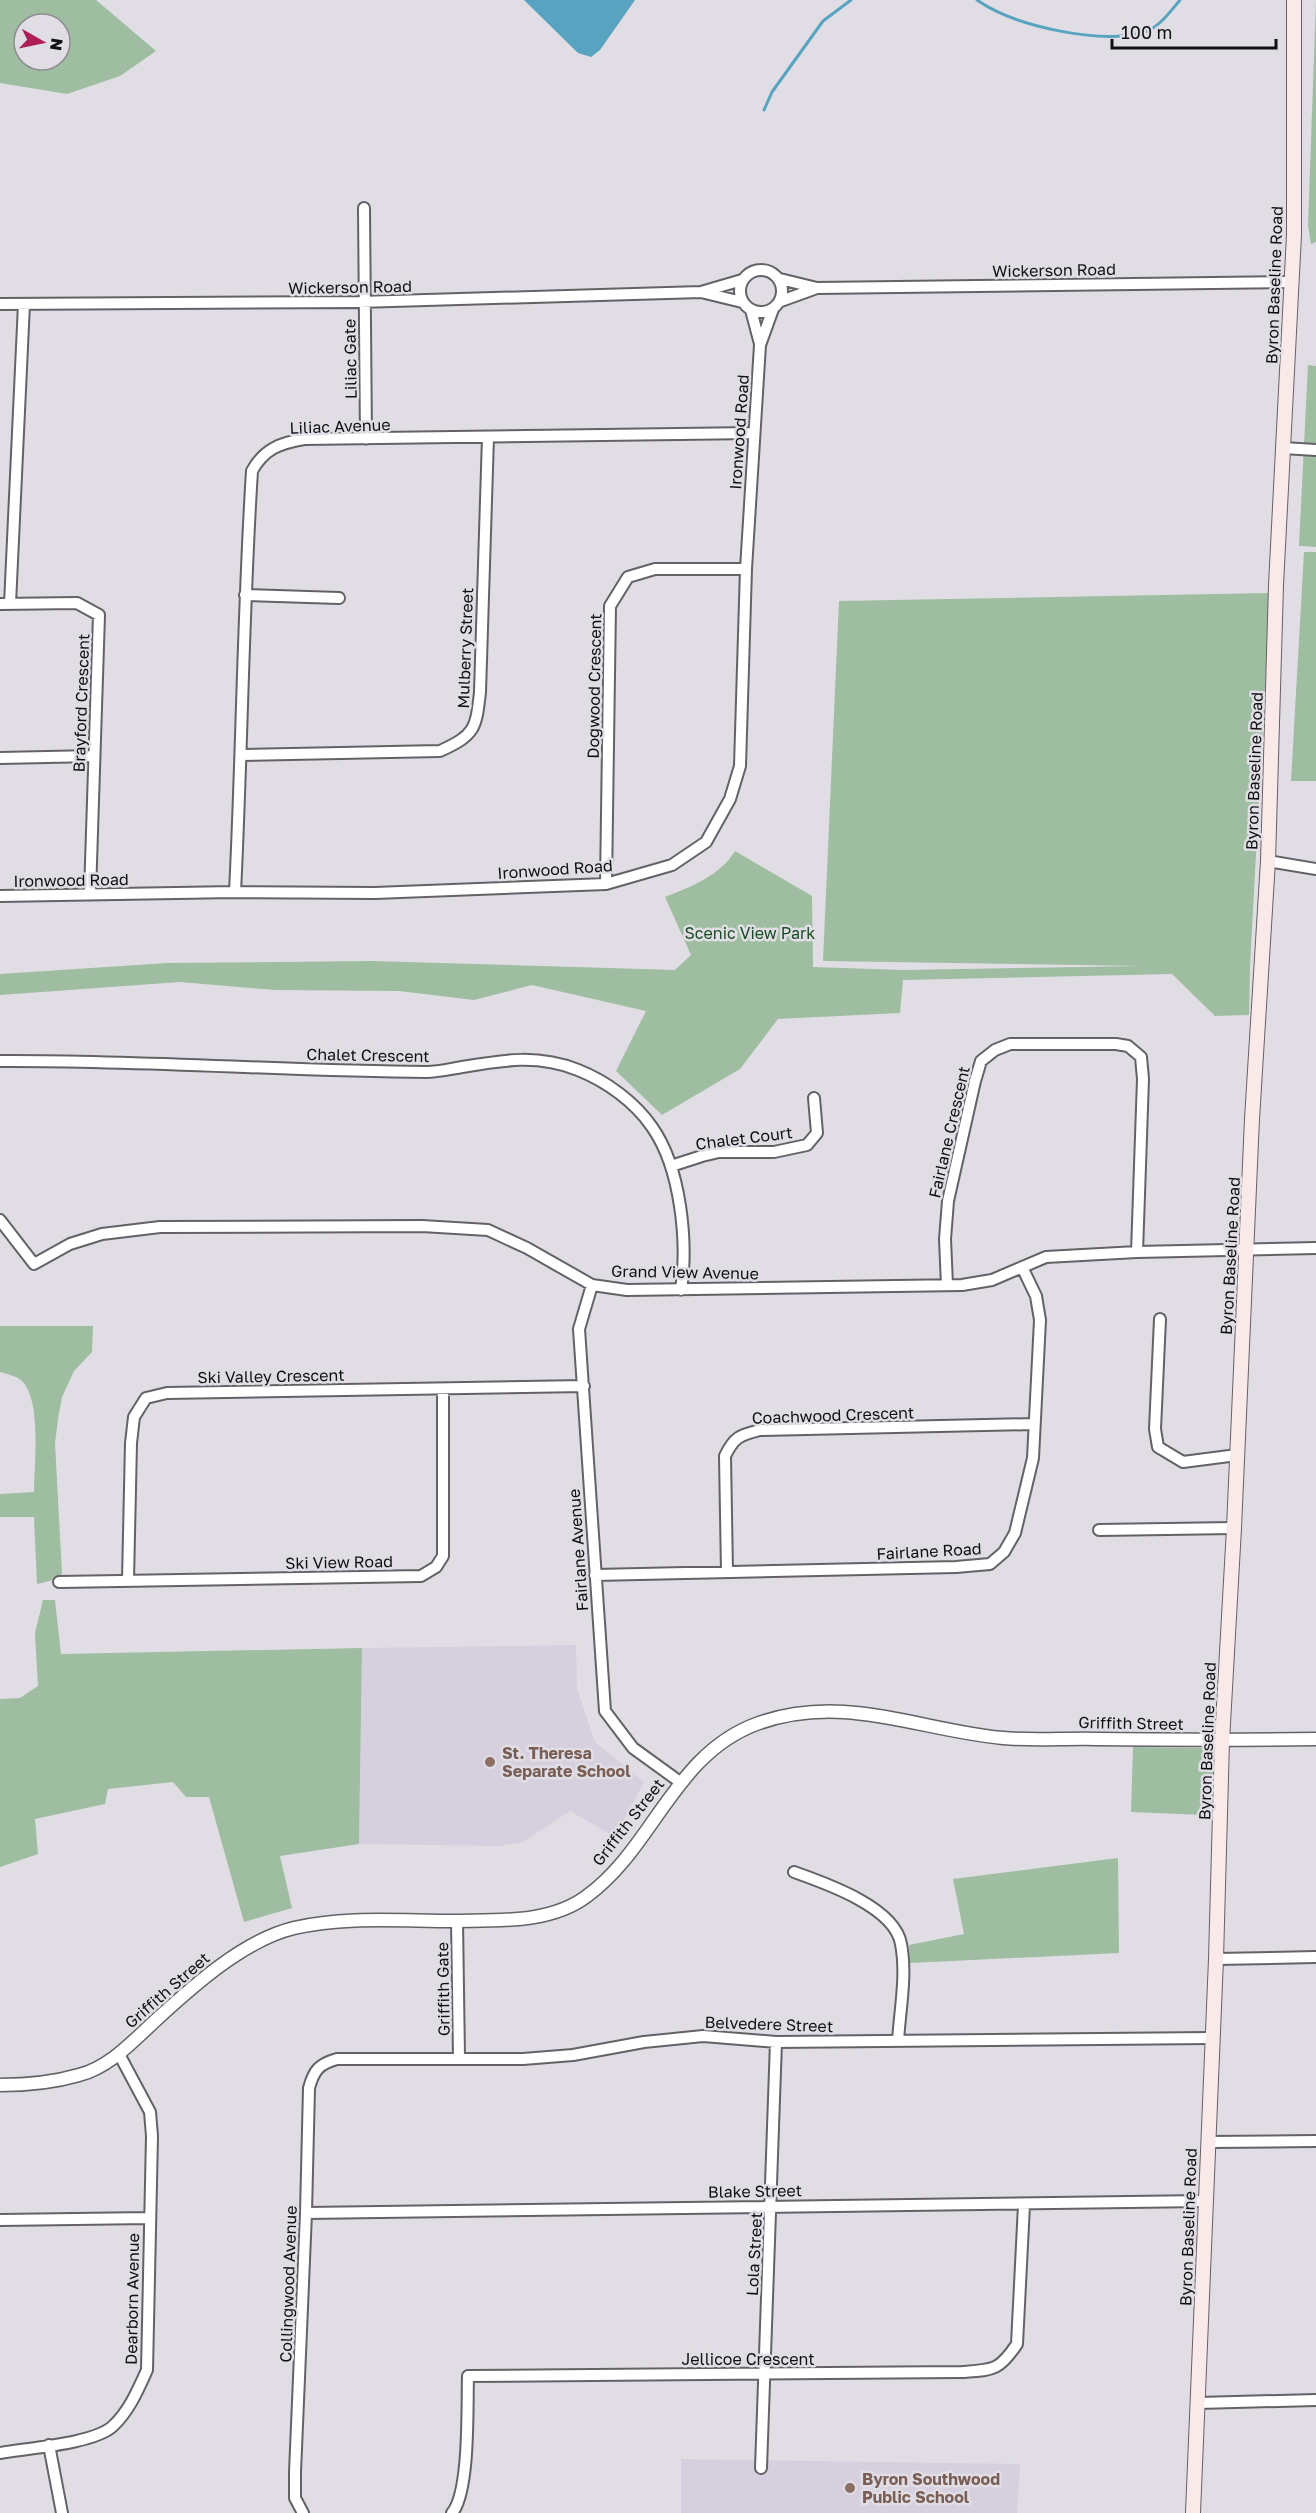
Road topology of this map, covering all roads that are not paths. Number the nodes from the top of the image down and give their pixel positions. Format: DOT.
graph roads {
  1 [pos="1294,0"];
  2 [pos="364,208"];
  3 [pos="780,279"];
  4 [pos="742,280"];
  5 [pos="1292,282"];
  6 [pos="818,288"];
  7 [pos="701,292"];
  8 [pos="364,302"];
  9 [pos="0,304"];
  10 [pos="24,304"];
  11 [pos="777,305"];
  12 [pos="747,306"];
  13 [pos="760,345"];
  14 [pos="754,433"];
  15 [pos="488,437"];
  16 [pos="366,439"];
  17 [pos="1283,448"];
  18 [pos="1316,450"];
  19 [pos="746,569"];
  20 [pos="245,594"];
  21 [pos="339,598"];
  22 [pos="5,604"];
  23 [pos="242,755"];
  24 [pos="94,756"];
  25 [pos="0,758"];
  26 [pos="1268,861"];
  27 [pos="1316,869"];
  28 [pos="606,884"];
  29 [pos="236,892"];
  30 [pos="90,894"];
  31 [pos="0,896"];
  32 [pos="0,1061"];
  33 [pos="814,1098"];
  34 [pos="671,1166"];
  35 [pos="0,1220"];
  36 [pos="1316,1248"];
  37 [pos="1246,1250"];
  38 [pos="1137,1252"];
  39 [pos="1022,1267"];
  40 [pos="592,1285"];
  41 [pos="947,1285"];
  42 [pos="681,1290"];
  43 [pos="1160,1319"];
  44 [pos="584,1386"];
  45 [pos="443,1389"];
  46 [pos="1034,1424"];
  47 [pos="1237,1455"];
  48 [pos="1234,1528"];
  49 [pos="1099,1530"];
  50 [pos="727,1572"];
  51 [pos="595,1575"];
  52 [pos="128,1580"];
  53 [pos="59,1582"];
  54 [pos="1316,1739"];
  55 [pos="1222,1741"];
  56 [pos="680,1782"];
  57 [pos="794,1872"];
  58 [pos="457,1921"];
  59 [pos="1316,1957"];
  60 [pos="1216,1959"];
  61 [pos="1211,2038"];
  62 [pos="898,2041"];
  63 [pos="776,2042"];
  64 [pos="119,2054"];
  65 [pos="459,2057"];
  66 [pos="328,2062"];
  67 [pos="0,2085"];
  68 [pos="1316,2141"];
  69 [pos="1208,2142"];
  70 [pos="1204,2201"];
  71 [pos="1024,2205"];
  72 [pos="771,2206"];
  73 [pos="306,2213"];
  74 [pos="150,2218"];
  75 [pos="0,2220"];
  76 [pos="763,2374"];
  77 [pos="1316,2400"];
  78 [pos="1198,2403"];
  79 [pos="49,2445"];
  80 [pos="0,2453"];
  81 [pos="761,2468"];
  82 [pos="62,2513"];
  83 [pos="303,2513"];
  84 [pos="452,2513"];
  85 [pos="1193,2513"];
  1 -- 5 [label="main road, Byron Baseline Road"];
  2 -- 8 [label="street, Liliac Gate"];
  3 -- 4 [label="street"];
  3 -- 6 [label="street, Wickerson Road"];
  3 -- 11 [label="street"];
  4 -- 7 [label="street, Wickerson Road"];
  4 -- 12 [label="street"];
  5 -- 6 [label="street, Wickerson Road"];
  5 -- 17 [label="main road, Byron Baseline Road"];
  6 -- 11 [label="street, Wickerson Road"];
  7 -- 8 [label="street, Wickerson Road"];
  7 -- 12 [label="street, Wickerson Road"];
  8 -- 10 [label="street, Wickerson Road"];
  8 -- 16 [label="street, Liliac Gate"];
  9 -- 10 [label="street, Wickerson Road"];
  10 -- 22 [label="street"];
  11 -- 12 [label="street"];
  11 -- 13 [label="street, Ironwood Road"];
  12 -- 13 [label="street, Ironwood Road"];
  13 -- 14 [label="street, Ironwood Road"];
  14 -- 15 [label="street, Liliac Avenue"];
  14 -- 19 [label="street, Ironwood Road"];
  15 -- 16 [label="street, Liliac Avenue"];
  15 -- 23 [label="street, Mulberry Street"];
  16 -- 20 [label="street, Liliac Avenue"];
  17 -- 18 [label="street"];
  17 -- 26 [label="main road, Byron Baseline Road"];
  19 -- 28 [label="street, Ironwood Road"];
  19 -- 28 [label="street, Dogwood Crescent"];
  20 -- 21 [label="street"];
  20 -- 23 [label="street, Liliac Avenue"];
  22 -- 24 [label="street, Brayford Crescent"];
  23 -- 29 [label="street, Liliac Avenue"];
  24 -- 25 [label="street"];
  24 -- 30 [label="street, Brayford Crescent"];
  26 -- 27 [label="street"];
  26 -- 37 [label="main road, Byron Baseline Road"];
  28 -- 29 [label="street, Ironwood Road"];
  29 -- 30 [label="street, Ironwood Road"];
  30 -- 31 [label="street, Ironwood Road"];
  32 -- 34 [label="street, Chalet Crescent"];
  33 -- 34 [label="street, Chalet Court"];
  34 -- 42 [label="street, Chalet Crescent"];
  35 -- 40 [label="street, Grand View Avenue"];
  36 -- 37 [label="street, Grand View Avenue"];
  37 -- 38 [label="street, Grand View Avenue"];
  37 -- 47 [label="main road, Byron Baseline Road"];
  38 -- 39 [label="street, Grand View Avenue"];
  38 -- 41 [label="street, Fairlane Crescent"];
  39 -- 41 [label="street, Grand View Avenue"];
  39 -- 46 [label="street, Fairlane Road"];
  40 -- 42 [label="street, Grand View Avenue"];
  40 -- 44 [label="street, Fairlane Avenue"];
  41 -- 42 [label="street, Grand View Avenue"];
  43 -- 47 [label="street"];
  44 -- 45 [label="street, Ski Valley Crescent"];
  44 -- 51 [label="street, Fairlane Avenue"];
  45 -- 52 [label="street, Ski Valley Crescent"];
  45 -- 52 [label="street, Ski View Road"];
  46 -- 50 [label="street, Fairlane Road"];
  46 -- 50 [label="street, Coachwood Crescent"];
  47 -- 48 [label="main road, Byron Baseline Road"];
  48 -- 49 [label="street"];
  48 -- 55 [label="main road, Byron Baseline Road"];
  50 -- 51 [label="street, Fairlane Road"];
  51 -- 56 [label="street, Fairlane Avenue"];
  52 -- 53 [label="street, Ski View Road"];
  54 -- 55 [label="street, Griffith Street"];
  55 -- 56 [label="street, Griffith Street"];
  55 -- 60 [label="main road, Byron Baseline Road"];
  56 -- 58 [label="street, Griffith Street"];
  57 -- 62 [label="street"];
  58 -- 64 [label="street, Griffith Street"];
  58 -- 65 [label="street, Griffith Gate"];
  59 -- 60 [label="street"];
  60 -- 61 [label="main road, Byron Baseline Road"];
  61 -- 62 [label="street, Belvedere Street"];
  61 -- 69 [label="main road, Byron Baseline Road"];
  62 -- 63 [label="street, Belvedere Street"];
  63 -- 65 [label="street, Belvedere Street"];
  63 -- 72 [label="street, Lola Street"];
  64 -- 67 [label="street, Griffith Street"];
  64 -- 74 [label="street, Dearborn Avenue"];
  65 -- 66 [label="street, Belvedere Street"];
  66 -- 73 [label="street, Collingwood Avenue"];
  68 -- 69 [label="street"];
  69 -- 70 [label="main road, Byron Baseline Road"];
  70 -- 71 [label="street, Blake Street"];
  70 -- 78 [label="main road, Byron Baseline Road"];
  71 -- 72 [label="street, Blake Street"];
  71 -- 76 [label="street, Jellicoe Crescent"];
  72 -- 73 [label="street, Blake Street"];
  72 -- 76 [label="street, Lola Street"];
  73 -- 83 [label="street, Collingwood Avenue"];
  74 -- 75 [label="street"];
  74 -- 79 [label="street, Dearborn Avenue"];
  76 -- 81 [label="street, Lola Street"];
  76 -- 84 [label="street, Jellicoe Crescent"];
  77 -- 78 [label="street"];
  78 -- 85 [label="main road, Byron Baseline Road"];
  79 -- 80 [label="street, Dearborn Avenue"];
  79 -- 82 [label="street"];
}
